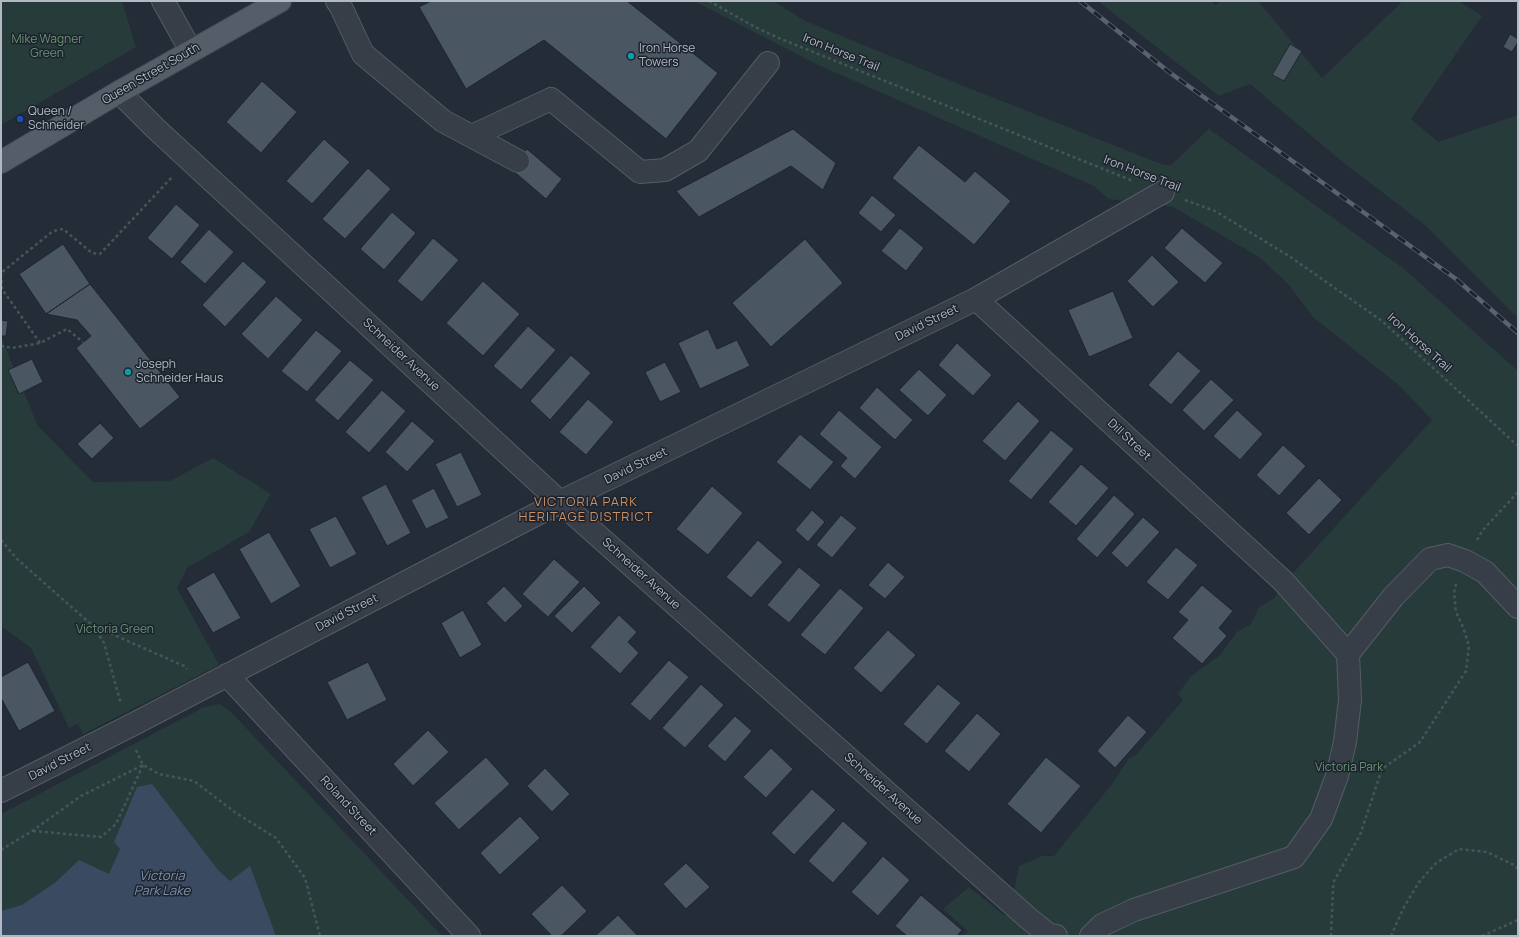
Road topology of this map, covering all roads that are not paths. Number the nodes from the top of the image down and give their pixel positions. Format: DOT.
graph roads {
  1 [pos="163,1"];
  2 [pos="280,1"];
  3 [pos="336,1"];
  4 [pos="191,51"];
  5 [pos="768,63"];
  6 [pos="119,92"];
  7 [pos="2,162"];
  8 [pos="1163,192"];
  9 [pos="976,299"];
  10 [pos="560,502"];
  11 [pos="1518,607"];
  12 [pos="1348,654"];
  13 [pos="227,675"];
  14 [pos="1,791"];
  15 [pos="469,936"];
  16 [pos="1056,936"];
  17 [pos="1091,936"];
  1 -- 4 [label="street"];
  2 -- 4 [label="main road, Queen Street South"];
  3 -- 5 [label="street"];
  4 -- 6 [label="main road, Queen Street South"];
  6 -- 7 [label="main road, Queen Street South"];
  6 -- 10 [label="street, Schneider Avenue"];
  8 -- 9 [label="street, David Street"];
  9 -- 10 [label="street, David Street"];
  9 -- 12 [label="street, Dill Street"];
  10 -- 13 [label="street, David Street"];
  10 -- 16 [label="street, Schneider Avenue"];
  11 -- 12 [label="street"];
  12 -- 17 [label="street"];
  13 -- 14 [label="street, David Street"];
  13 -- 15 [label="street, Roland Street"];
}
